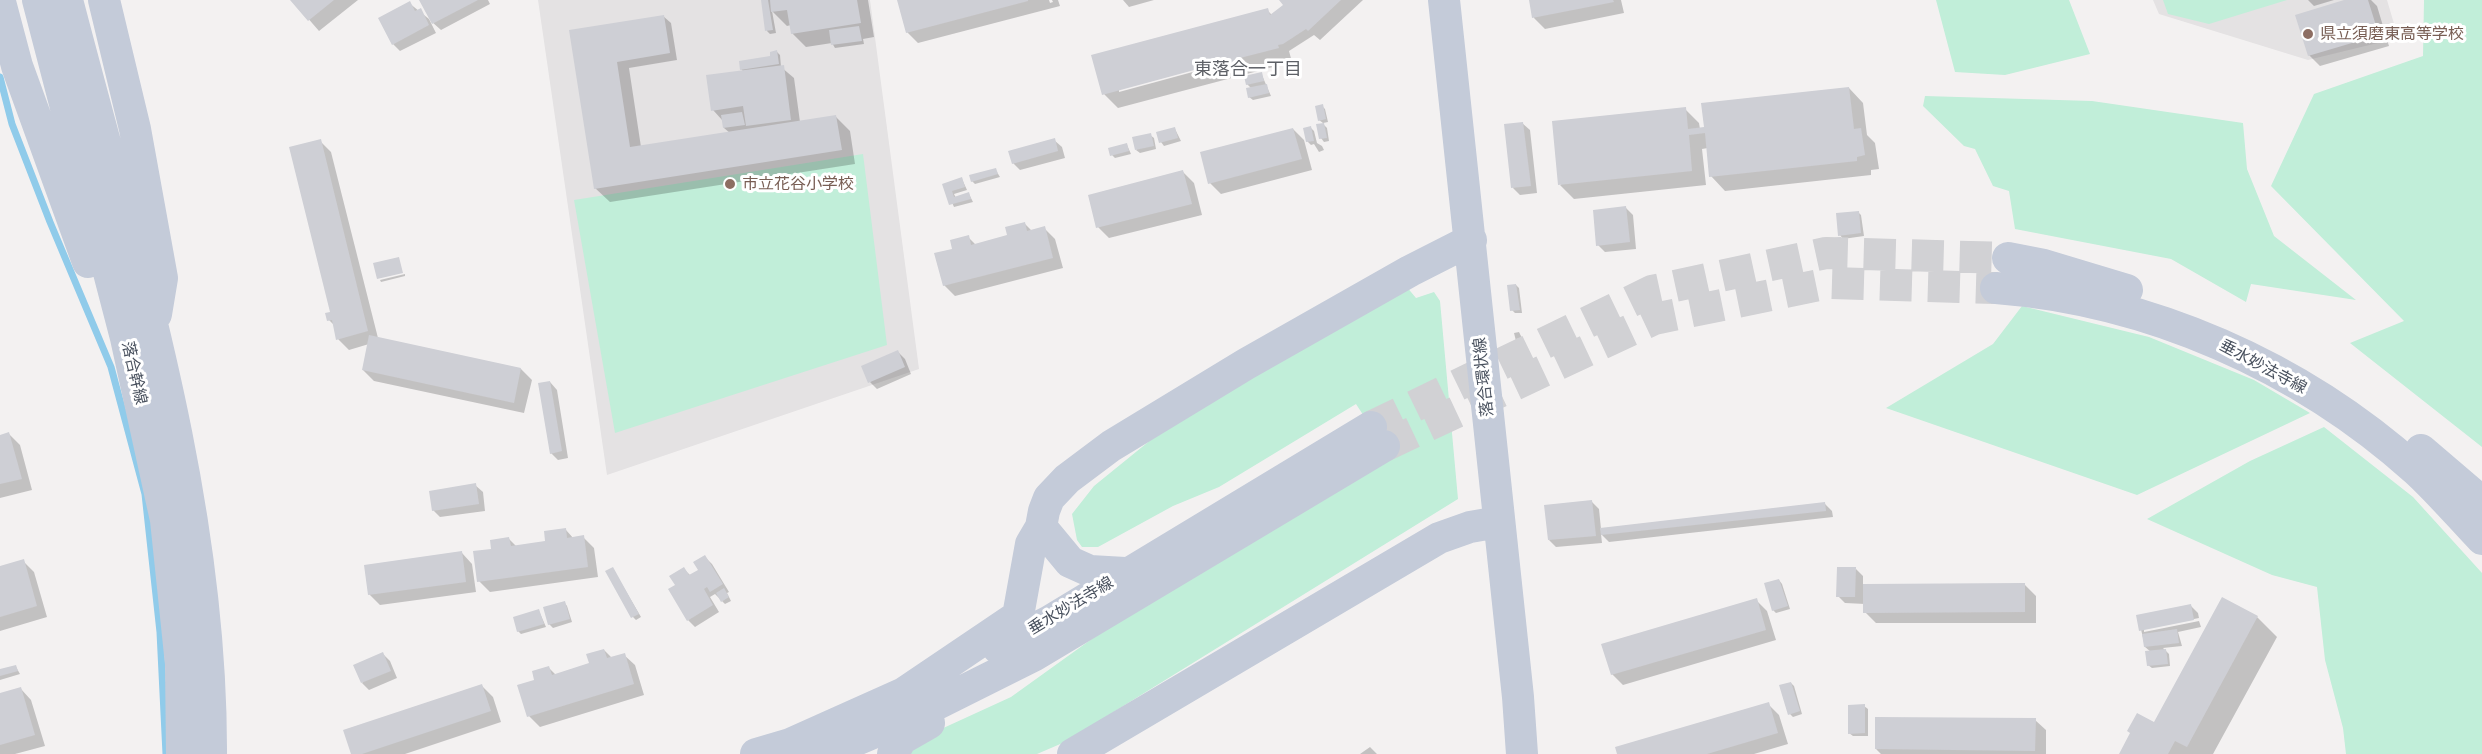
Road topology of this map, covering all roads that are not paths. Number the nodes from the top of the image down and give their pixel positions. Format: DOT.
graph roads {
  1 [pos="38,0"];
  2 [pos="67,0"];
  3 [pos="104,0"];
  4 [pos="1444,0"];
  5 [pos="0,2"];
  6 [pos="106,207"];
  7 [pos="1471,240"];
  8 [pos="2008,258"];
  9 [pos="1996,288"];
  10 [pos="139,334"];
  11 [pos="2482,502"];
  12 [pos="1499,522"];
  13 [pos="1041,527"];
  14 [pos="2482,539"];
  15 [pos="1125,573"];
  16 [pos="1033,656"];
  17 [pos="904,693"];
  18 [pos="182,754"];
  19 [pos="211,754"];
  20 [pos="756,754"];
  21 [pos="823,754"];
  22 [pos="894,754"];
  23 [pos="1073,754"];
  24 [pos="1522,754"];
  1 -- 6 [label="street, 落合幹線"];
  2 -- 6 [label="street, 落合幹線"];
  3 -- 10 [label="street"];
  4 -- 7 [label="street, 落合環状線"];
  5 -- 10 [label="street"];
  6 -- 10 [label="street, 落合幹線"];
  7 -- 12 [label="street, 落合環状線"];
  7 -- 13 [label="street"];
  8 -- 11 [label="street, 垂水妙法寺線"];
  9 -- 14 [label="street, 垂水妙法寺線"];
  10 -- 18 [label="street, 落合幹線"];
  10 -- 19 [label="street, 落合幹線"];
  12 -- 23 [label="street"];
  12 -- 24 [label="street, 落合環状線"];
  13 -- 15 [label="street"];
  13 -- 17 [label="street"];
  15 -- 16 [label="street, 垂水妙法寺線"];
  15 -- 17 [label="street, 垂水妙法寺線"];
  16 -- 21 [label="street, 垂水妙法寺線"];
  16 -- 22 [label="street"];
  17 -- 20 [label="street, 垂水妙法寺線"];
}
